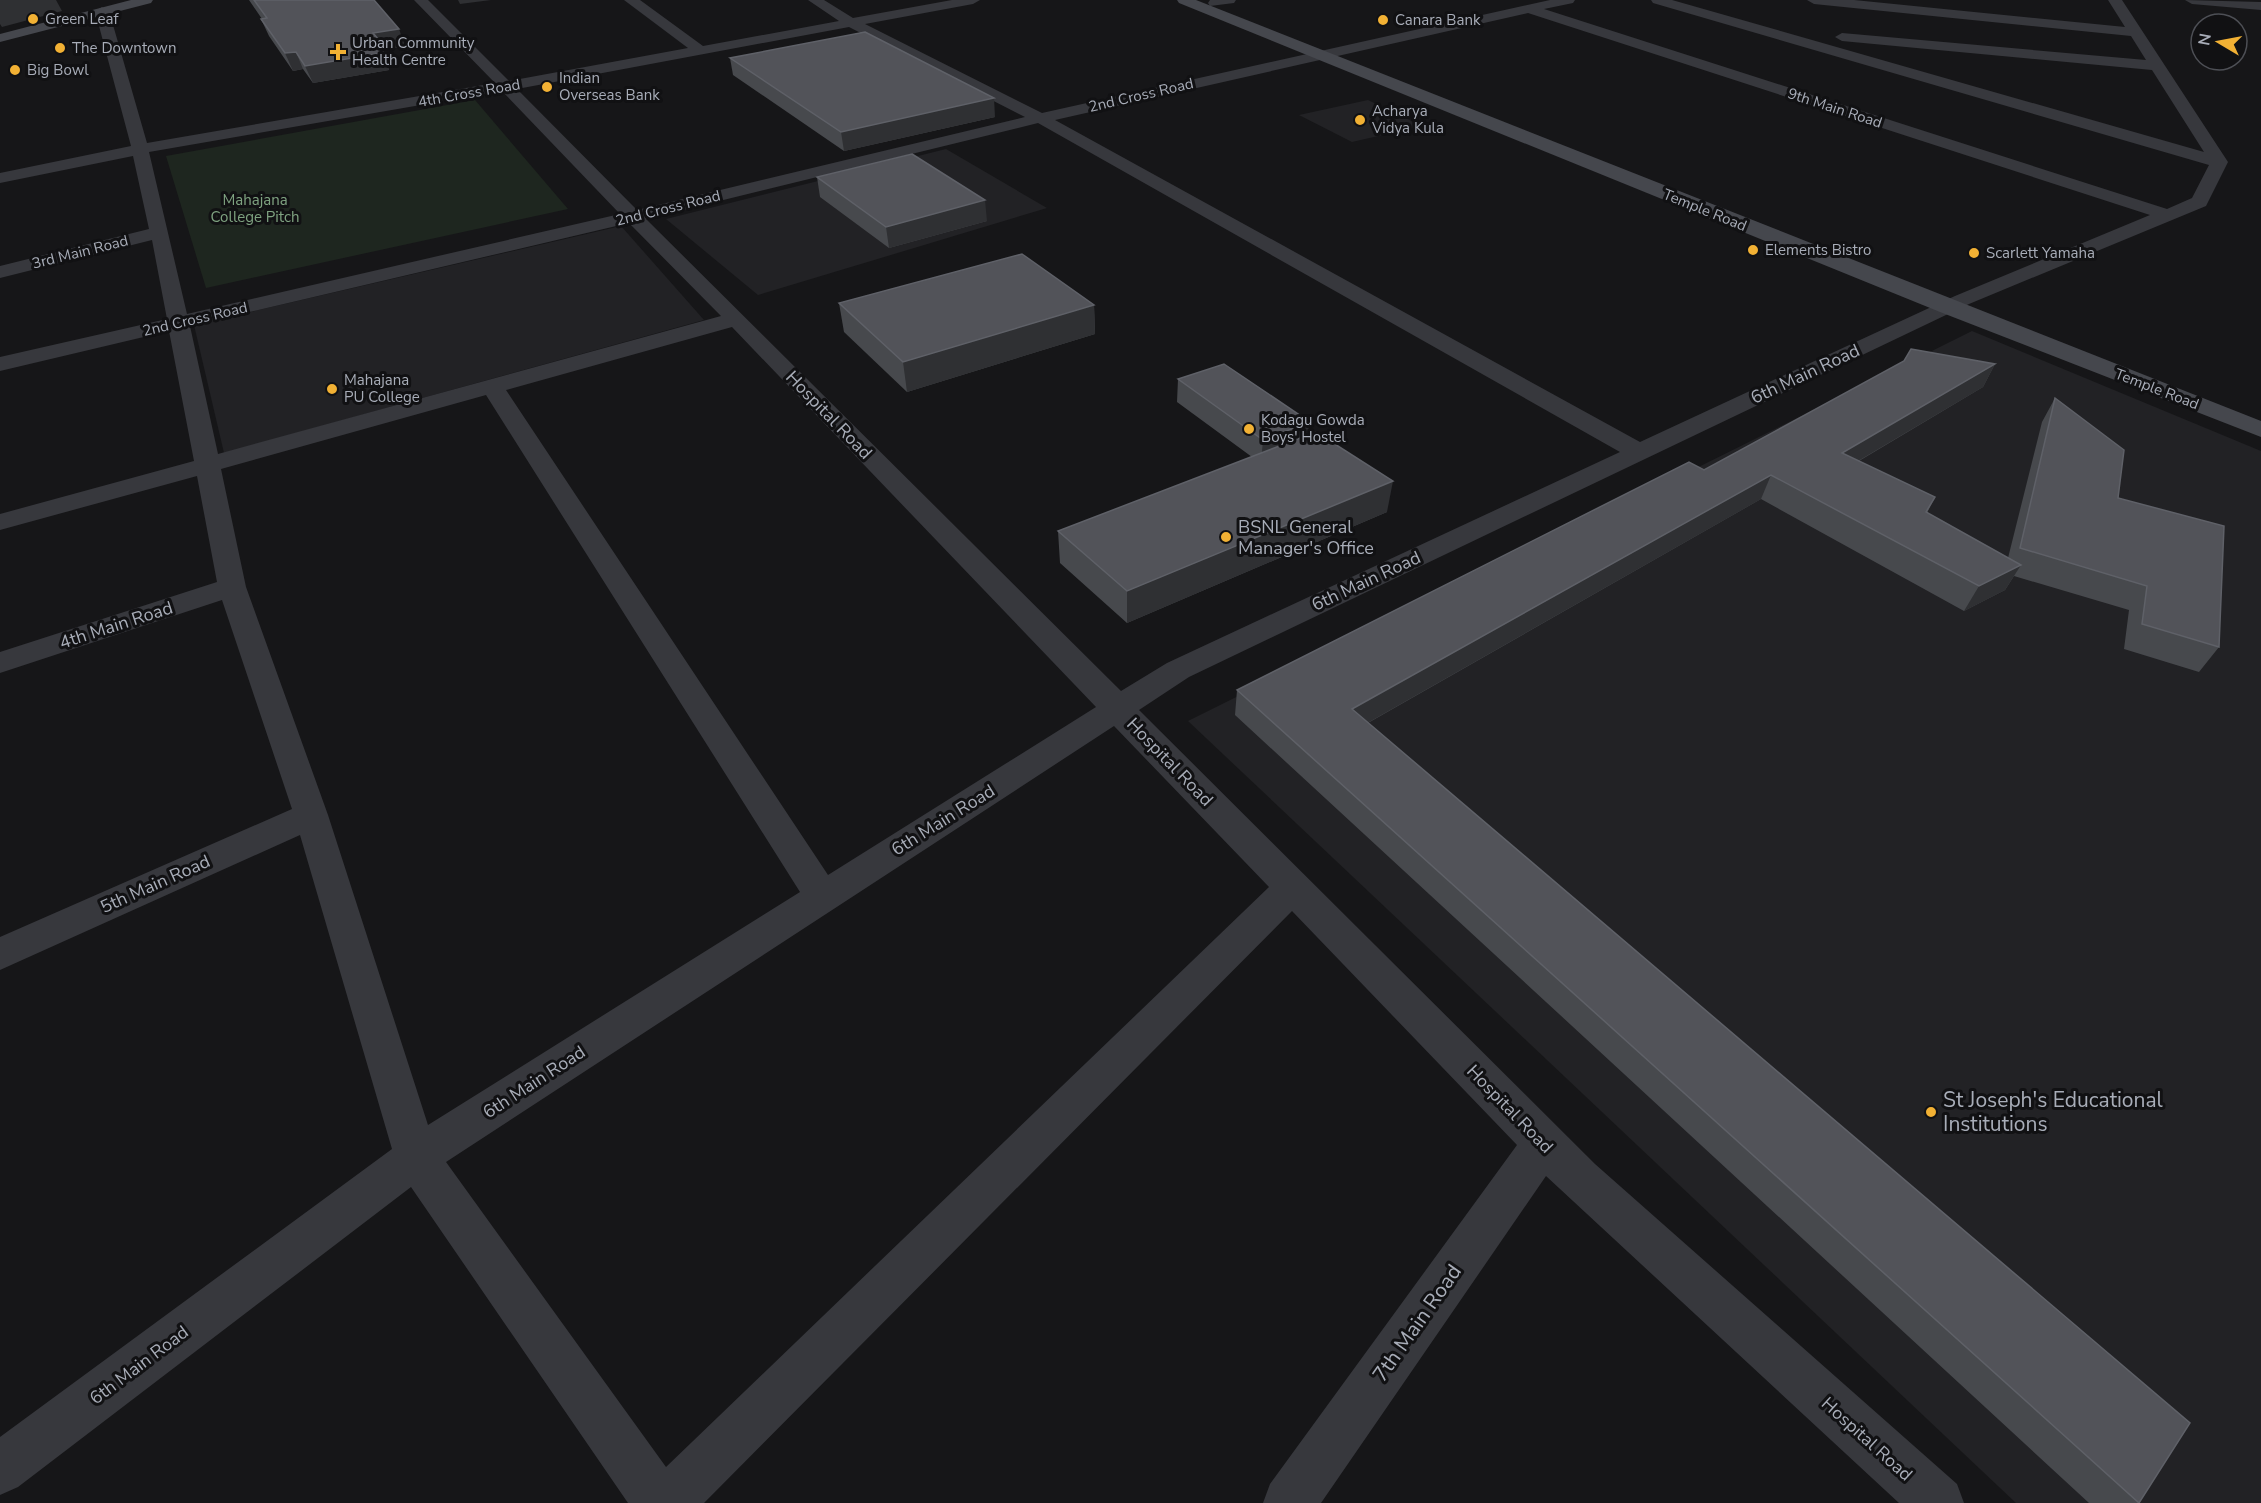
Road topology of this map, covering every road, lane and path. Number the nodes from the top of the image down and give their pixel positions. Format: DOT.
graph roads {
  1 [pos="146,0"];
  2 [pos="421,0"];
  3 [pos="631,0"];
  4 [pos="815,0"];
  5 [pos="974,0"];
  6 [pos="1184,0"];
  7 [pos="1503,0"];
  8 [pos="1568,0"];
  9 [pos="1658,0"];
  10 [pos="1815,0"];
  11 [pos="2115,0"];
  12 [pos="2192,0"];
  13 [pos="1218,1"];
  14 [pos="102,6"];
  15 [pos="2261,6"];
  16 [pos="1527,8"];
  17 [pos="852,23"];
  18 [pos="1769,31"];
  19 [pos="2136,32"];
  20 [pos="0,38"];
  21 [pos="701,51"];
  22 [pos="1327,53"];
  23 [pos="2158,66"];
  24 [pos="507,86"];
  25 [pos="1040,118"];
  26 [pos="140,148"];
  27 [pos="2219,162"];
  28 [pos="0,178"];
  29 [pos="2168,215"];
  30 [pos="632,217"];
  31 [pos="159,232"];
  32 [pos="0,272"];
  33 [pos="1955,303"];
  34 [pos="736,319"];
  35 [pos="179,323"];
  36 [pos="0,364"];
  37 [pos="492,386"];
  38 [pos="2261,414"];
  39 [pos="2261,430"];
  40 [pos="1639,452"];
  41 [pos="207,465"];
  42 [pos="0,522"];
  43 [pos="232,587"];
  44 [pos="0,663"];
  45 [pos="1118,709"];
  46 [pos="311,815"];
  47 [pos="1292,887"];
  48 [pos="823,897"];
  49 [pos="0,954"];
  50 [pos="1544,1143"];
  51 [pos="416,1157"];
  52 [pos="0,1469"];
  53 [pos="660,1503"];
  54 [pos="666,1503"];
  55 [pos="1289,1503"];
  56 [pos="1938,1503"];
  1 -- 14 [label="street"];
  2 -- 24 [label="street, Hospital Road"];
  3 -- 21 [label="street"];
  4 -- 17 [label="street"];
  5 -- 17 [label="street, 4th Cross Road"];
  6 -- 22 [label="street, Temple Road"];
  7 -- 16 [label="street, 9th Main Road"];
  8 -- 16 [label="street, 2nd Cross Road"];
  9 -- 18 [label="street"];
  10 -- 19 [label="street"];
  11 -- 19 [label="street"];
  12 -- 15 [label="street"];
  13 -- 22 [label="street, Temple Road"];
  14 -- 20 [label="street"];
  14 -- 26 [label="street"];
  16 -- 22 [label="street, 2nd Cross Road"];
  16 -- 29 [label="street, 9th Main Road"];
  17 -- 21 [label="street, 4th Cross Road"];
  17 -- 25 [label="street"];
  18 -- 23 [label="street"];
  18 -- 27 [label="street"];
  19 -- 23 [label="street"];
  21 -- 24 [label="street, 4th Cross Road"];
  22 -- 25 [label="street, 2nd Cross Road"];
  22 -- 33 [label="street, Temple Road"];
  23 -- 27 [label="street"];
  24 -- 26 [label="street, 4th Cross Road"];
  24 -- 30 [label="street, Hospital Road"];
  25 -- 30 [label="street, 2nd Cross Road"];
  25 -- 40 [label="street"];
  26 -- 28 [label="street, 4th Cross Road"];
  26 -- 31 [label="street"];
  27 -- 29 [label="street, 6th Main Road"];
  29 -- 33 [label="street, 6th Main Road"];
  30 -- 34 [label="street, Hospital Road"];
  30 -- 35 [label="street, 2nd Cross Road"];
  31 -- 32 [label="street, 3rd Main Road"];
  31 -- 35 [label="street"];
  33 -- 38 [label="street, Temple Road"];
  33 -- 39 [label="street, Temple Road"];
  33 -- 40 [label="street, 6th Main Road"];
  34 -- 37 [label="street"];
  34 -- 45 [label="street, Hospital Road"];
  35 -- 36 [label="street, 2nd Cross Road"];
  35 -- 41 [label="street"];
  37 -- 41 [label="street"];
  37 -- 48 [label="street"];
  40 -- 45 [label="street, 6th Main Road"];
  41 -- 42 [label="street"];
  41 -- 43 [label="street"];
  43 -- 44 [label="street, 4th Main Road"];
  43 -- 46 [label="street"];
  45 -- 47 [label="street, Hospital Road"];
  45 -- 48 [label="street, 6th Main Road"];
  46 -- 49 [label="street, 5th Main Road"];
  46 -- 51 [label="street"];
  47 -- 50 [label="street, Hospital Road"];
  47 -- 54 [label="street"];
  48 -- 51 [label="street, 6th Main Road"];
  50 -- 55 [label="street, 7th Main Road"];
  50 -- 56 [label="street, Hospital Road"];
  51 -- 52 [label="street, 6th Main Road"];
  51 -- 53 [label="street"];
}
